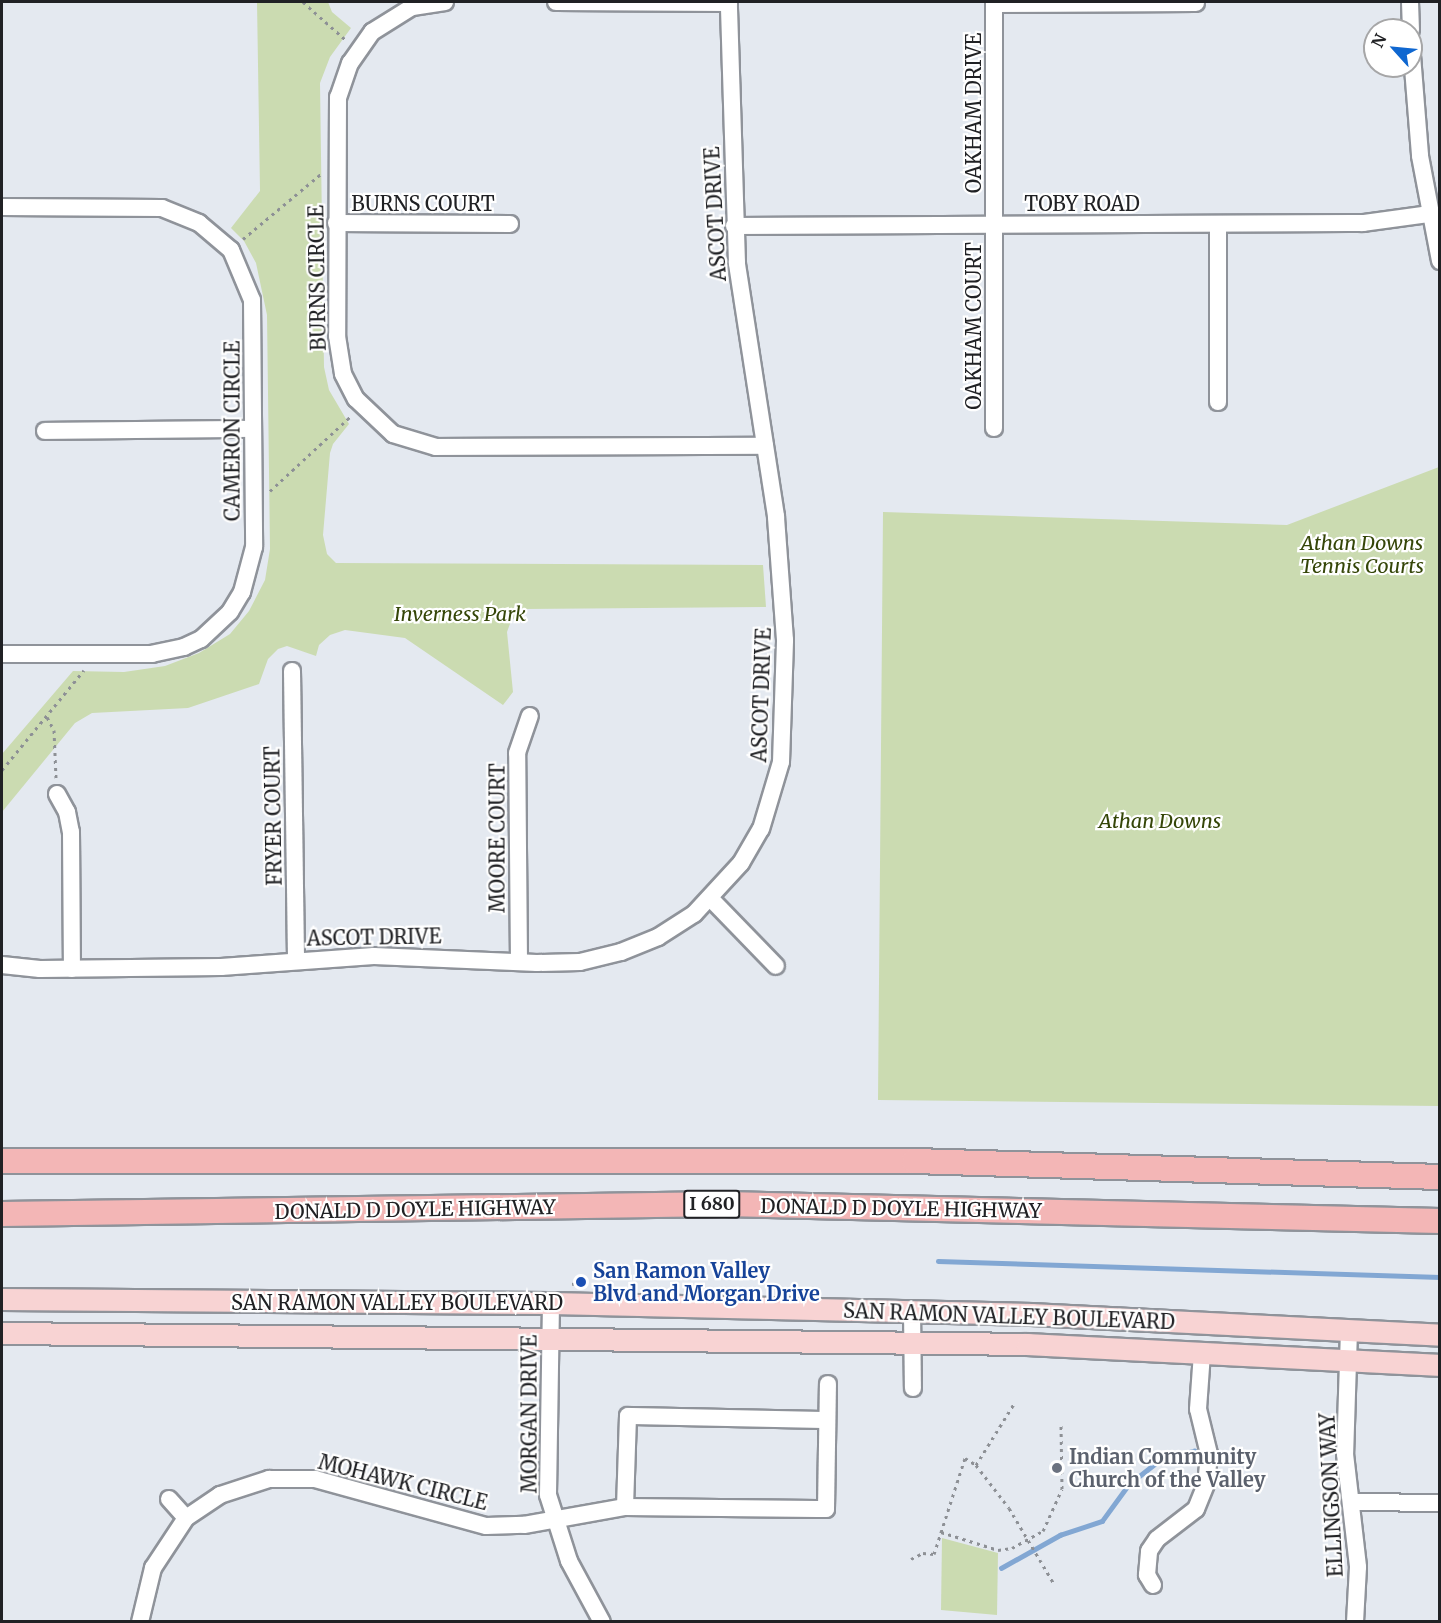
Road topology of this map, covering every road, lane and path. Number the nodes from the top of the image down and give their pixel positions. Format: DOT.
graph roads {
  1 [pos="303,2"];
  2 [pos="445,2"];
  3 [pos="556,2"];
  4 [pos="729,2"];
  5 [pos="1410,2"];
  6 [pos="994,3"];
  7 [pos="1196,3"];
  8 [pos="1411,18"];
  9 [pos="359,50"];
  10 [pos="1413,78"];
  11 [pos="336,171"];
  12 [pos="2,207"];
  13 [pos="1429,214"];
  14 [pos="336,223"];
  15 [pos="510,224"];
  16 [pos="1218,224"];
  17 [pos="994,225"];
  18 [pos="734,226"];
  19 [pos="233,253"];
  20 [pos="1440,261"];
  21 [pos="1218,402"];
  22 [pos="362,408"];
  23 [pos="994,428"];
  24 [pos="252,429"];
  25 [pos="45,431"];
  26 [pos="765,446"];
  27 [pos="253,497"];
  28 [pos="2,654"];
  29 [pos="97,654"];
  30 [pos="292,671"];
  31 [pos="530,716"];
  32 [pos="47,717"];
  33 [pos="2,770"];
  34 [pos="57,794"];
  35 [pos="711,899"];
  36 [pos="296,960"];
  37 [pos="519,962"];
  38 [pos="2,965"];
  39 [pos="776,966"];
  40 [pos="72,969"];
  41 [pos="2,1161"];
  42 [pos="1440,1177"];
  43 [pos="2,1214"];
  44 [pos="1431,1221"];
  45 [pos="581,1282"];
  46 [pos="570,1284"];
  47 [pos="2,1299"];
  48 [pos="551,1303"];
  49 [pos="912,1311"];
  50 [pos="1349,1330"];
  51 [pos="2,1333"];
  52 [pos="1440,1335"];
  53 [pos="550,1338"];
  54 [pos="912,1342"];
  55 [pos="1202,1353"];
  56 [pos="1348,1360"];
  57 [pos="1440,1365"];
  58 [pos="828,1384"];
  59 [pos="913,1388"];
  60 [pos="1014,1402"];
  61 [pos="827,1420"];
  62 [pos="1061,1423"];
  63 [pos="976,1465"];
  64 [pos="169,1499"];
  65 [pos="1350,1503"];
  66 [pos="1440,1503"];
  67 [pos="625,1507"];
  68 [pos="186,1518"];
  69 [pos="554,1519"];
  70 [pos="941,1532"];
  71 [pos="1030,1541"];
  72 [pos="911,1559"];
  73 [pos="1053,1582"];
  74 [pos="1153,1585"];
  75 [pos="140,1622"];
  76 [pos="602,1622"];
  77 [pos="1355,1622"];
  1 -- 9 [label="path"];
  2 -- 9 [label="street, BURNS CIRCLE"];
  3 -- 4 [label="street"];
  4 -- 18 [label="street, ASCOT DRIVE"];
  5 -- 8 [label="street"];
  6 -- 7 [label="street"];
  6 -- 17 [label="street, OAKHAM DRIVE"];
  9 -- 11 [label="street, BURNS CIRCLE"];
  10 -- 13 [label="street"];
  11 -- 14 [label="street, BURNS CIRCLE"];
  11 -- 19 [label="path"];
  12 -- 19 [label="street, CAMERON CIRCLE"];
  13 -- 16 [label="street, TOBY ROAD"];
  13 -- 20 [label="street"];
  14 -- 15 [label="street, BURNS COURT"];
  14 -- 22 [label="street, BURNS CIRCLE"];
  16 -- 17 [label="street, TOBY ROAD"];
  16 -- 21 [label="street"];
  17 -- 18 [label="street, TOBY ROAD"];
  17 -- 23 [label="street, OAKHAM COURT"];
  18 -- 26 [label="street, ASCOT DRIVE"];
  19 -- 24 [label="street, CAMERON CIRCLE"];
  22 -- 26 [label="street, BURNS CIRCLE"];
  22 -- 27 [label="path"];
  24 -- 25 [label="street"];
  24 -- 27 [label="street, CAMERON CIRCLE"];
  26 -- 35 [label="street, ASCOT DRIVE"];
  27 -- 29 [label="street, CAMERON CIRCLE"];
  28 -- 29 [label="street, CAMERON CIRCLE"];
  29 -- 32 [label="path"];
  30 -- 36 [label="street, FRYER COURT"];
  31 -- 37 [label="street, MOORE COURT"];
  32 -- 33 [label="path"];
  32 -- 34 [label="path"];
  34 -- 40 [label="street"];
  35 -- 37 [label="street, ASCOT DRIVE"];
  35 -- 39 [label="street"];
  36 -- 37 [label="street, ASCOT DRIVE"];
  36 -- 40 [label="street, ASCOT DRIVE"];
  38 -- 40 [label="street, ASCOT DRIVE"];
  41 -- 42 [label="highway, I 680"];
  43 -- 44 [label="highway, DONALD D DOYLE HIGHWAY / I 680"];
  45 -- 46 [label="path"];
  47 -- 48 [label="main road, SAN RAMON VALLEY BOULEVARD"];
  48 -- 49 [label="main road, SAN RAMON VALLEY BOULEVARD"];
  48 -- 53 [label="street, MORGAN DRIVE"];
  49 -- 50 [label="main road, SAN RAMON VALLEY BOULEVARD"];
  49 -- 54 [label="street"];
  50 -- 52 [label="main road, SAN RAMON VALLEY BOULEVARD"];
  50 -- 56 [label="street, ELLINGSON WAY"];
  51 -- 53 [label="main road, SAN RAMON VALLEY BOULEVARD"];
  53 -- 54 [label="main road, SAN RAMON VALLEY BOULEVARD"];
  53 -- 69 [label="street, MORGAN DRIVE"];
  54 -- 55 [label="main road, SAN RAMON VALLEY BOULEVARD"];
  54 -- 59 [label="street"];
  55 -- 56 [label="main road, SAN RAMON VALLEY BOULEVARD"];
  55 -- 74 [label="street"];
  56 -- 57 [label="main road, SAN RAMON VALLEY BOULEVARD"];
  56 -- 65 [label="street, ELLINGSON WAY"];
  58 -- 61 [label="street"];
  60 -- 63 [label="path"];
  61 -- 67 [label="street, MOHAWK CIRCLE"];
  61 -- 67 [label="street"];
  62 -- 71 [label="path"];
  63 -- 70 [label="path"];
  63 -- 71 [label="path"];
  64 -- 68 [label="street"];
  65 -- 66 [label="street"];
  65 -- 77 [label="street, ELLINGSON WAY"];
  67 -- 69 [label="street, MOHAWK CIRCLE"];
  68 -- 69 [label="street, MOHAWK CIRCLE"];
  68 -- 75 [label="street, MOHAWK CIRCLE"];
  69 -- 76 [label="street, MORGAN DRIVE"];
  70 -- 71 [label="path"];
  70 -- 72 [label="path"];
  71 -- 73 [label="path"];
}
